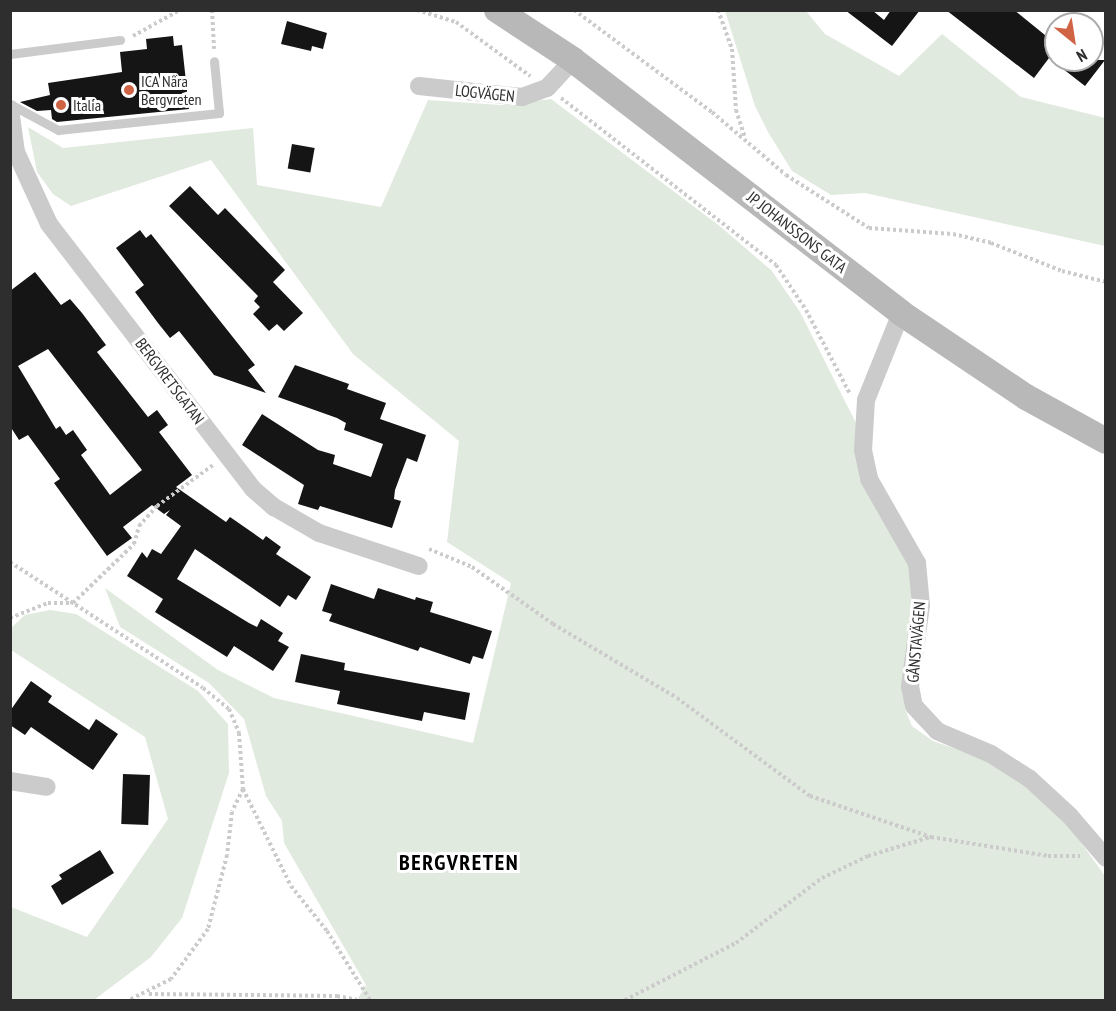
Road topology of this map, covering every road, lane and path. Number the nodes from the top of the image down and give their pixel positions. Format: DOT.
graph roads {
  1 [pos="180,10"];
  2 [pos="212,10"];
  3 [pos="417,10"];
  4 [pos="497,10"];
  5 [pos="574,10"];
  6 [pos="718,10"];
  7 [pos="120,40"];
  8 [pos="10,54"];
  9 [pos="573,60"];
  10 [pos="214,61"];
  11 [pos="418,86"];
  12 [pos="547,88"];
  13 [pos="10,104"];
  14 [pos="10,109"];
  15 [pos="746,139"];
  16 [pos="10,214"];
  17 [pos="10,219"];
  18 [pos="1106,282"];
  19 [pos="901,313"];
  20 [pos="863,418"];
  21 [pos="1106,441"];
  22 [pos="226,455"];
  23 [pos="425,548"];
  24 [pos="10,562"];
  25 [pos="419,566"];
  26 [pos="74,603"];
  27 [pos="10,618"];
  28 [pos="10,781"];
  29 [pos="46,787"];
  30 [pos="243,789"];
  31 [pos="931,837"];
  32 [pos="1105,857"];
  33 [pos="147,994"];
  34 [pos="129,1000"];
  35 [pos="357,1000"];
  36 [pos="370,1000"];
  37 [pos="625,1000"];
  1 -- 7 [label="path"];
  2 -- 10 [label="path"];
  3 -- 12 [label="path"];
  4 -- 9 [label="street, JP JOHANSSONS GATA"];
  5 -- 15 [label="path"];
  6 -- 15 [label="path"];
  7 -- 8 [label="lane"];
  9 -- 12 [label="street, LOGVÄGEN"];
  9 -- 19 [label="street, JP JOHANSSONS GATA"];
  10 -- 13 [label="lane"];
  11 -- 12 [label="street, LOGVÄGEN"];
  12 -- 20 [label="path"];
  14 -- 22 [label="street, BERGVRETSGATAN"];
  15 -- 18 [label="path"];
  16 -- 17 [label="path"];
  19 -- 20 [label="street, GÅNSTAVÄGEN"];
  19 -- 21 [label="street, JP JOHANSSONS GATA"];
  20 -- 32 [label="street, GÅNSTAVÄGEN"];
  22 -- 25 [label="street, BERGVRETSGATAN"];
  22 -- 26 [label="path"];
  23 -- 31 [label="path"];
  24 -- 26 [label="path"];
  26 -- 27 [label="path"];
  26 -- 30 [label="path"];
  28 -- 29 [label="street"];
  30 -- 33 [label="path"];
  30 -- 36 [label="path"];
  31 -- 32 [label="path"];
  31 -- 37 [label="path"];
  33 -- 34 [label="path"];
  33 -- 35 [label="path"];
}
